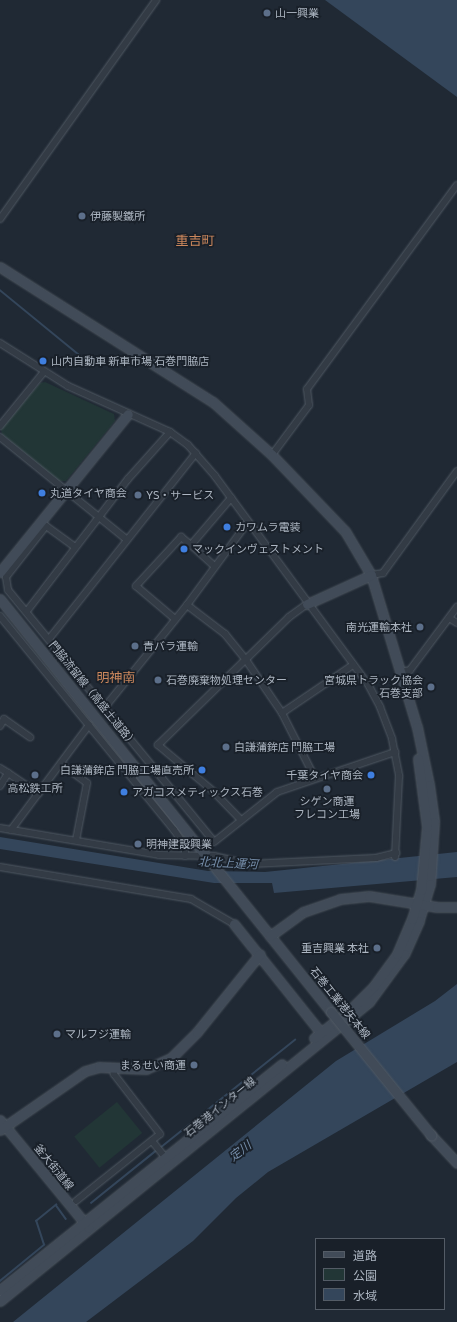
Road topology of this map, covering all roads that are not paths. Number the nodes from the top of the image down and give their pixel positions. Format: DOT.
graph roads {
  1 [pos="156,0"];
  2 [pos="457,185"];
  3 [pos="1,215"];
  4 [pos="0,267"];
  5 [pos="0,344"];
  6 [pos="44,373"];
  7 [pos="128,414"];
  8 [pos="0,426"];
  9 [pos="170,432"];
  10 [pos="0,436"];
  11 [pos="196,453"];
  12 [pos="272,456"];
  13 [pos="457,471"];
  14 [pos="66,490"];
  15 [pos="231,498"];
  16 [pos="99,516"];
  17 [pos="248,522"];
  18 [pos="126,539"];
  19 [pos="191,545"];
  20 [pos="75,547"];
  21 [pos="214,566"];
  22 [pos="0,572"];
  23 [pos="371,575"];
  24 [pos="0,599"];
  25 [pos="307,604"];
  26 [pos="186,605"];
  27 [pos="457,607"];
  28 [pos="27,611"];
  29 [pos="0,616"];
  30 [pos="449,618"];
  31 [pos="175,619"];
  32 [pos="457,623"];
  33 [pos="49,639"];
  34 [pos="246,660"];
  35 [pos="353,665"];
  36 [pos="400,672"];
  37 [pos="105,708"];
  38 [pos="282,713"];
  39 [pos="2,717"];
  40 [pos="89,725"];
  41 [pos="0,726"];
  42 [pos="30,737"];
  43 [pos="396,752"];
  44 [pos="61,764"];
  45 [pos="0,768"];
  46 [pos="8,774"];
  47 [pos="315,778"];
  48 [pos="0,786"];
  49 [pos="39,794"];
  50 [pos="241,820"];
  51 [pos="0,828"];
  52 [pos="12,830"];
  53 [pos="76,840"];
  54 [pos="185,856"];
  55 [pos="207,856"];
  56 [pos="0,868"];
  57 [pos="421,905"];
  58 [pos="457,906"];
  59 [pos="234,924"];
  60 [pos="270,936"];
  61 [pos="260,954"];
  62 [pos="322,1033"];
  63 [pos="113,1068"];
  64 [pos="2,1125"];
  65 [pos="152,1141"];
  66 [pos="161,1152"];
  67 [pos="457,1163"];
  68 [pos="76,1201"];
  69 [pos="86,1226"];
  70 [pos="0,1290"];
  71 [pos="0,1301"];
  1 -- 3 [label="street"];
  2 -- 12 [label="street"];
  4 -- 12 [label="main road"];
  5 -- 6 [label="street"];
  6 -- 7 [label="street"];
  6 -- 8 [label="street"];
  7 -- 9 [label="street"];
  7 -- 14 [label="main road"];
  9 -- 11 [label="street"];
  9 -- 16 [label="street"];
  10 -- 14 [label="street"];
  11 -- 15 [label="street"];
  11 -- 18 [label="street"];
  12 -- 23 [label="main road"];
  13 -- 23 [label="street"];
  14 -- 16 [label="street"];
  14 -- 22 [label="main road"];
  15 -- 17 [label="street"];
  15 -- 19 [label="street"];
  16 -- 18 [label="street"];
  16 -- 20 [label="street"];
  17 -- 21 [label="street"];
  17 -- 25 [label="street"];
  18 -- 33 [label="street"];
  19 -- 21 [label="street"];
  19 -- 31 [label="street"];
  20 -- 28 [label="street"];
  20 -- 28 [label="street"];
  21 -- 26 [label="street"];
  23 -- 25 [label="main road"];
  23 -- 36 [label="main road"];
  24 -- 55 [label="main road, 門脇流留線（高盛土道路）"];
  25 -- 34 [label="street"];
  25 -- 35 [label="street"];
  26 -- 31 [label="street"];
  26 -- 34 [label="street"];
  27 -- 30 [label="street"];
  28 -- 33 [label="street"];
  29 -- 40 [label="street"];
  30 -- 32 [label="street"];
  30 -- 36 [label="street"];
  31 -- 37 [label="street"];
  33 -- 37 [label="street"];
  34 -- 38 [label="street"];
  34 -- 50 [label="street"];
  35 -- 38 [label="street"];
  35 -- 43 [label="street"];
  36 -- 57 [label="main road"];
  37 -- 50 [label="street"];
  38 -- 47 [label="street"];
  39 -- 41 [label="street"];
  39 -- 42 [label="street"];
  40 -- 44 [label="street"];
  40 -- 54 [label="street"];
  43 -- 47 [label="street"];
  43 -- 55 [label="street"];
  44 -- 49 [label="street"];
  44 -- 53 [label="street"];
  45 -- 46 [label="street"];
  46 -- 48 [label="street"];
  46 -- 49 [label="street"];
  47 -- 50 [label="street"];
  49 -- 52 [label="street"];
  51 -- 52 [label="street"];
  52 -- 53 [label="street"];
  53 -- 54 [label="street"];
  54 -- 55 [label="street"];
  55 -- 60 [label="main road, 門脇流留線（高盛土道路）"];
  56 -- 59 [label="street"];
  57 -- 58 [label="main road"];
  57 -- 60 [label="main road"];
  57 -- 62 [label="main road, 石巻港インター線"];
  57 -- 69 [label="main road, 石巻港インター線"];
  59 -- 61 [label="main road"];
  60 -- 67 [label="main road, 石巻工業港矢本線, bridge"];
  61 -- 62 [label="main road"];
  61 -- 63 [label="main road"];
  62 -- 66 [label="main road, 石巻港インター線"];
  63 -- 64 [label="main road"];
  63 -- 65 [label="street"];
  64 -- 69 [label="main road, 釜大街道線"];
  65 -- 66 [label="street"];
  65 -- 68 [label="street"];
  66 -- 69 [label="main road, 石巻港インター線"];
  69 -- 70 [label="main road, 石巻港インター線"];
  69 -- 71 [label="main road, 石巻港インター線"];
}
